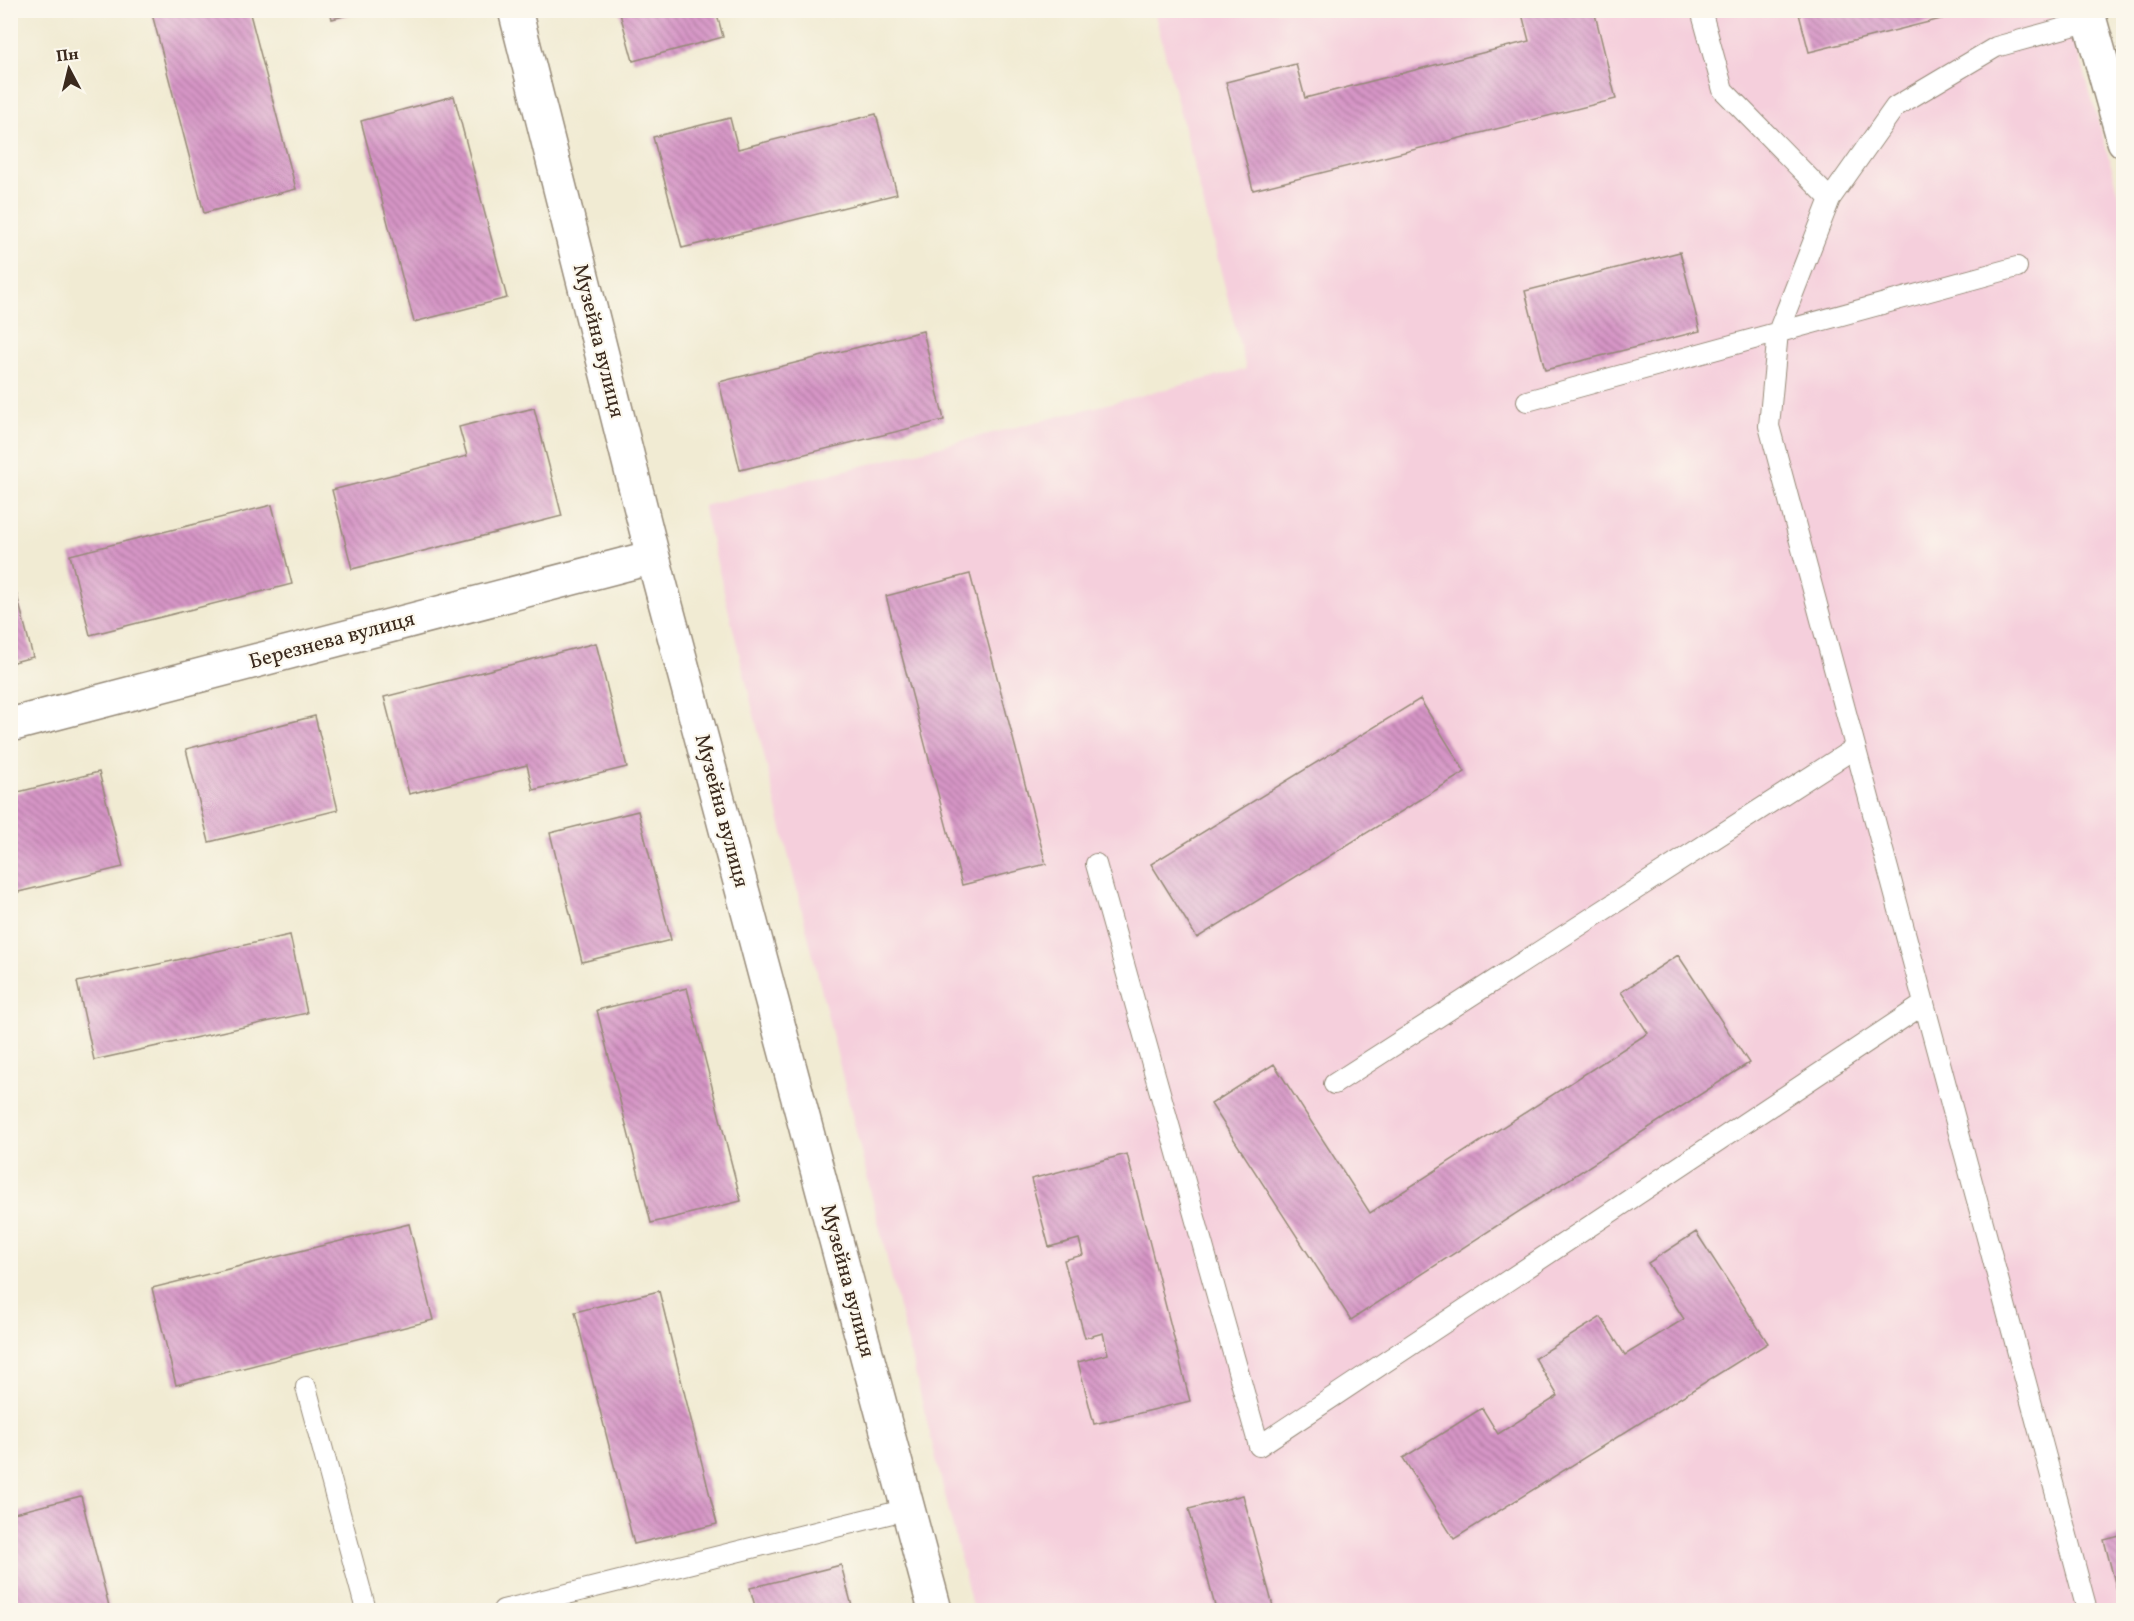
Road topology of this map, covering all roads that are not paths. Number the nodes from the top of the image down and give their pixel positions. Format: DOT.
graph roads {
  1 [pos="515,10"];
  2 [pos="1701,10"];
  3 [pos="2088,16"];
  4 [pos="2124,141"];
  5 [pos="1830,200"];
  6 [pos="2017,267"];
  7 [pos="1778,332"];
  8 [pos="1527,401"];
  9 [pos="653,557"];
  10 [pos="10,725"];
  11 [pos="1855,748"];
  12 [pos="1096,864"];
  13 [pos="1924,1004"];
  14 [pos="1334,1084"];
  15 [pos="306,1387"];
  16 [pos="908,1509"];
  17 [pos="366,1611"];
  18 [pos="503,1611"];
  19 [pos="934,1611"];
  20 [pos="2087,1611"];
  1 -- 9 [label="street, Музейна вулиця"];
  2 -- 5 [label="lane"];
  3 -- 4 [label="street"];
  3 -- 5 [label="lane"];
  5 -- 7 [label="lane"];
  6 -- 7 [label="lane"];
  7 -- 8 [label="lane"];
  7 -- 11 [label="lane"];
  9 -- 10 [label="street, Березнева вулиця"];
  9 -- 16 [label="street, Музейна вулиця"];
  11 -- 13 [label="lane"];
  11 -- 14 [label="lane"];
  12 -- 13 [label="lane"];
  13 -- 20 [label="lane"];
  15 -- 17 [label="lane"];
  16 -- 18 [label="lane"];
  16 -- 19 [label="street, Музейна вулиця"];
}
